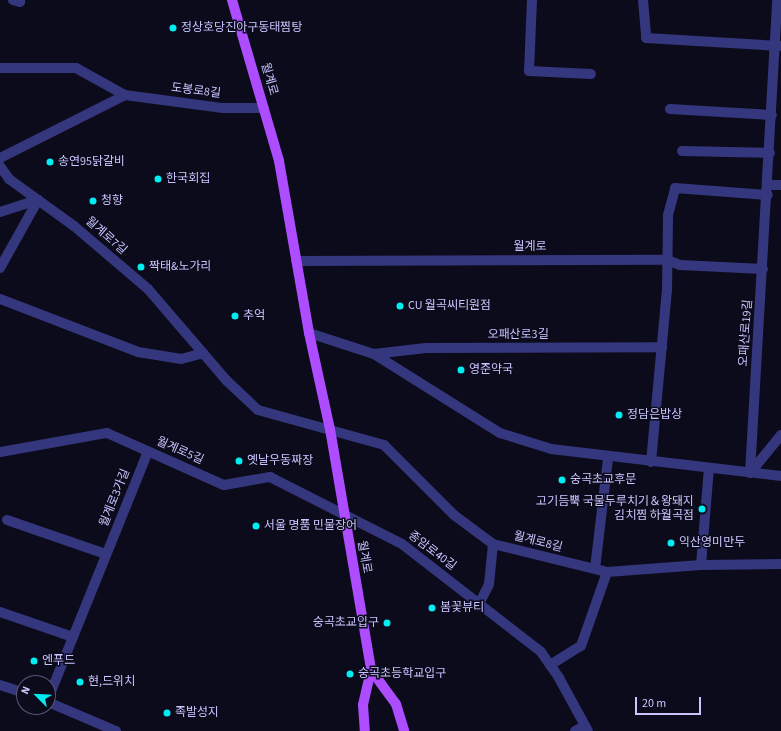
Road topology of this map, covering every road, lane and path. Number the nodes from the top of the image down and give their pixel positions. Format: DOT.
graph roads {
  1 [pos="13,0"];
  2 [pos="20,0"];
  3 [pos="232,0"];
  4 [pos="532,0"];
  5 [pos="644,0"];
  6 [pos="777,0"];
  7 [pos="778,46"];
  8 [pos="0,68"];
  9 [pos="591,74"];
  10 [pos="125,95"];
  11 [pos="264,108"];
  12 [pos="670,109"];
  13 [pos="772,115"];
  14 [pos="776,142"];
  15 [pos="682,151"];
  16 [pos="770,153"];
  17 [pos="0,158"];
  18 [pos="0,166"];
  19 [pos="781,185"];
  20 [pos="768,190"];
  21 [pos="38,200"];
  22 [pos="0,212"];
  23 [pos="667,260"];
  24 [pos="296,261"];
  25 [pos="0,268"];
  26 [pos="763,269"];
  27 [pos="0,299"];
  28 [pos="310,333"];
  29 [pos="662,347"];
  30 [pos="202,353"];
  31 [pos="374,354"];
  32 [pos="330,429"];
  33 [pos="781,435"];
  34 [pos="0,452"];
  35 [pos="148,452"];
  36 [pos="608,458"];
  37 [pos="651,462"];
  38 [pos="710,468"];
  39 [pos="750,473"];
  40 [pos="781,476"];
  41 [pos="343,515"];
  42 [pos="7,520"];
  43 [pos="494,544"];
  44 [pos="106,554"];
  45 [pos="781,564"];
  46 [pos="700,565"];
  47 [pos="595,569"];
  48 [pos="607,572"];
  49 [pos="480,604"];
  50 [pos="0,612"];
  51 [pos="73,637"];
  52 [pos="550,665"];
  53 [pos="371,670"];
  54 [pos="56,679"];
  55 [pos="0,685"];
  56 [pos="16,690"];
  57 [pos="56,705"];
  58 [pos="586,728"];
  59 [pos="116,731"];
  60 [pos="365,731"];
  61 [pos="404,731"];
  62 [pos="575,731"];
  1 -- 2 [label="street"];
  3 -- 11 [label="main road, 월계로"];
  4 -- 9 [label="street"];
  5 -- 7 [label="street"];
  6 -- 7 [label="street, 오패산로19길"];
  7 -- 13 [label="street, 오패산로19길"];
  8 -- 10 [label="street, 도봉로8길"];
  10 -- 11 [label="street, 도봉로8길"];
  10 -- 17 [label="street"];
  11 -- 24 [label="main road, 월계로"];
  12 -- 13 [label="street"];
  13 -- 14 [label="street, 오패산로19길"];
  14 -- 16 [label="street, 오패산로19길"];
  15 -- 16 [label="street"];
  16 -- 20 [label="street, 오패산로19길"];
  18 -- 21 [label="street, 월계로7길"];
  19 -- 20 [label="street"];
  20 -- 23 [label="street"];
  20 -- 26 [label="street, 오패산로19길"];
  21 -- 22 [label="street"];
  21 -- 25 [label="street"];
  21 -- 30 [label="street, 월계로7길"];
  23 -- 24 [label="street, 월계로"];
  23 -- 26 [label="street, 월계로"];
  23 -- 29 [label="street"];
  24 -- 28 [label="main road, 월계로"];
  26 -- 39 [label="street, 오패산로19길"];
  27 -- 30 [label="street"];
  28 -- 31 [label="street, 오패산로3길"];
  28 -- 32 [label="main road, 월계로"];
  29 -- 31 [label="street, 오패산로3길"];
  29 -- 37 [label="street"];
  30 -- 32 [label="street, 월계로7길"];
  31 -- 36 [label="street, 오패산로3길"];
  32 -- 41 [label="main road, 월계로"];
  32 -- 43 [label="street, 월계로8길"];
  33 -- 39 [label="street"];
  34 -- 35 [label="street, 월계로5길"];
  35 -- 41 [label="street, 월계로5길"];
  35 -- 44 [label="street, 월계로3가길"];
  36 -- 37 [label="street, 오패산로3길"];
  36 -- 47 [label="street"];
  37 -- 38 [label="street, 오패산로3길"];
  38 -- 39 [label="street, 오패산로3길"];
  38 -- 46 [label="street"];
  39 -- 40 [label="street, 오패산로3길"];
  41 -- 49 [label="street, 종암로40길"];
  41 -- 53 [label="main road, 월계로"];
  42 -- 44 [label="street"];
  43 -- 47 [label="street, 월계로8길"];
  43 -- 49 [label="street"];
  44 -- 51 [label="street, 월계로3가길"];
  45 -- 46 [label="street, 월계로8길"];
  46 -- 48 [label="street, 월계로8길"];
  47 -- 48 [label="street, 월계로8길"];
  48 -- 52 [label="street"];
  49 -- 52 [label="street, 종암로40길"];
  50 -- 51 [label="street"];
  51 -- 54 [label="street, 월계로3가길"];
  52 -- 58 [label="street, 종암로40길"];
  53 -- 60 [label="main road, 월계로"];
  53 -- 61 [label="main road, 월계로"];
  55 -- 56 [label="street"];
  57 -- 59 [label="street"];
  58 -- 62 [label="street, 종암로40길"];
}
